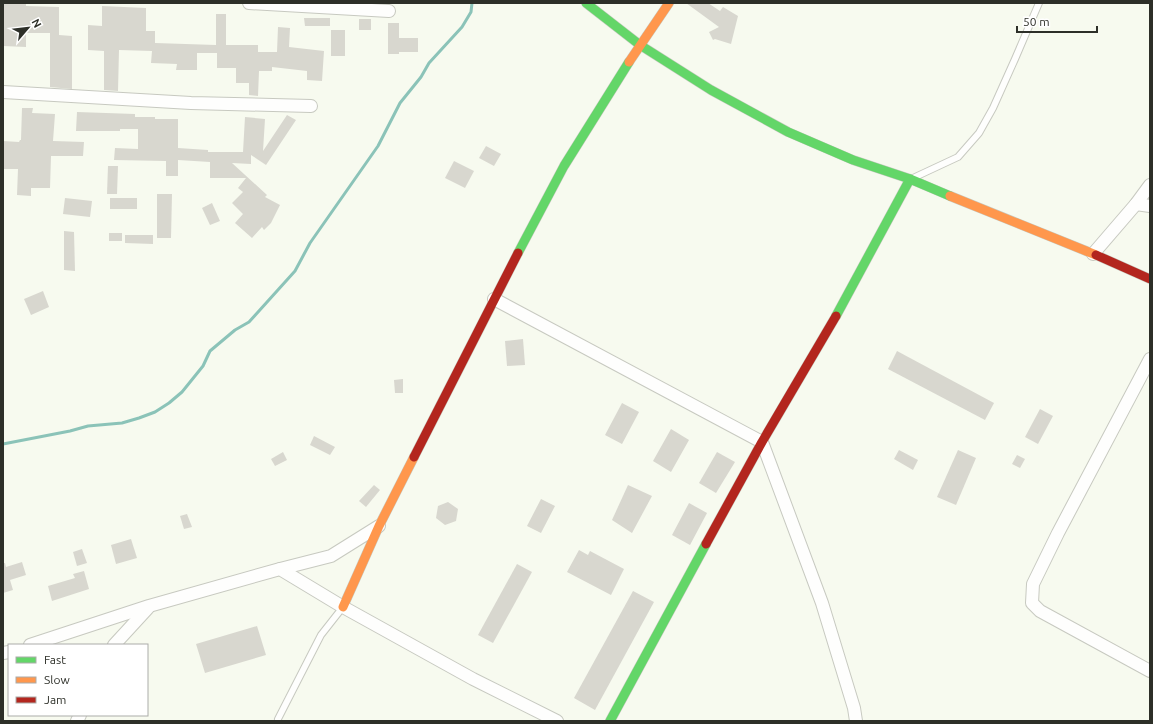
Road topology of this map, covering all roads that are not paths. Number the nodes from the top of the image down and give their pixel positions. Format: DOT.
graph roads {
  1 [pos="249,3"];
  2 [pos="586,3"];
  3 [pos="669,3"];
  4 [pos="1039,3"];
  5 [pos="389,11"];
  6 [pos="640,45"];
  7 [pos="3,92"];
  8 [pos="311,106"];
  9 [pos="910,179"];
  10 [pos="1150,185"];
  11 [pos="1136,204"];
  12 [pos="1150,206"];
  13 [pos="1093,254"];
  14 [pos="1150,279"];
  15 [pos="494,299"];
  16 [pos="1150,359"];
  17 [pos="762,442"];
  18 [pos="379,526"];
  19 [pos="280,569"];
  20 [pos="150,606"];
  21 [pos="343,607"];
  22 [pos="33,644"];
  23 [pos="115,644"];
  24 [pos="1150,671"];
  25 [pos="278,719"];
  26 [pos="557,721"];
  27 [pos="610,721"];
  28 [pos="856,721"];
  1 -- 5 [label="street"];
  2 -- 6 [label="street"];
  3 -- 6 [label="street"];
  4 -- 9 [label="lane"];
  6 -- 9 [label="street"];
  6 -- 15 [label="street"];
  7 -- 8 [label="street"];
  9 -- 13 [label="street"];
  9 -- 17 [label="street"];
  10 -- 11 [label="street"];
  11 -- 12 [label="street"];
  11 -- 13 [label="street"];
  13 -- 14 [label="street"];
  15 -- 17 [label="street"];
  15 -- 18 [label="street"];
  16 -- 24 [label="street"];
  17 -- 27 [label="street"];
  17 -- 28 [label="street"];
  18 -- 19 [label="street"];
  18 -- 21 [label="street"];
  19 -- 20 [label="street"];
  19 -- 21 [label="street"];
  20 -- 22 [label="street"];
  20 -- 23 [label="street"];
  21 -- 25 [label="lane"];
  21 -- 26 [label="street"];
}
